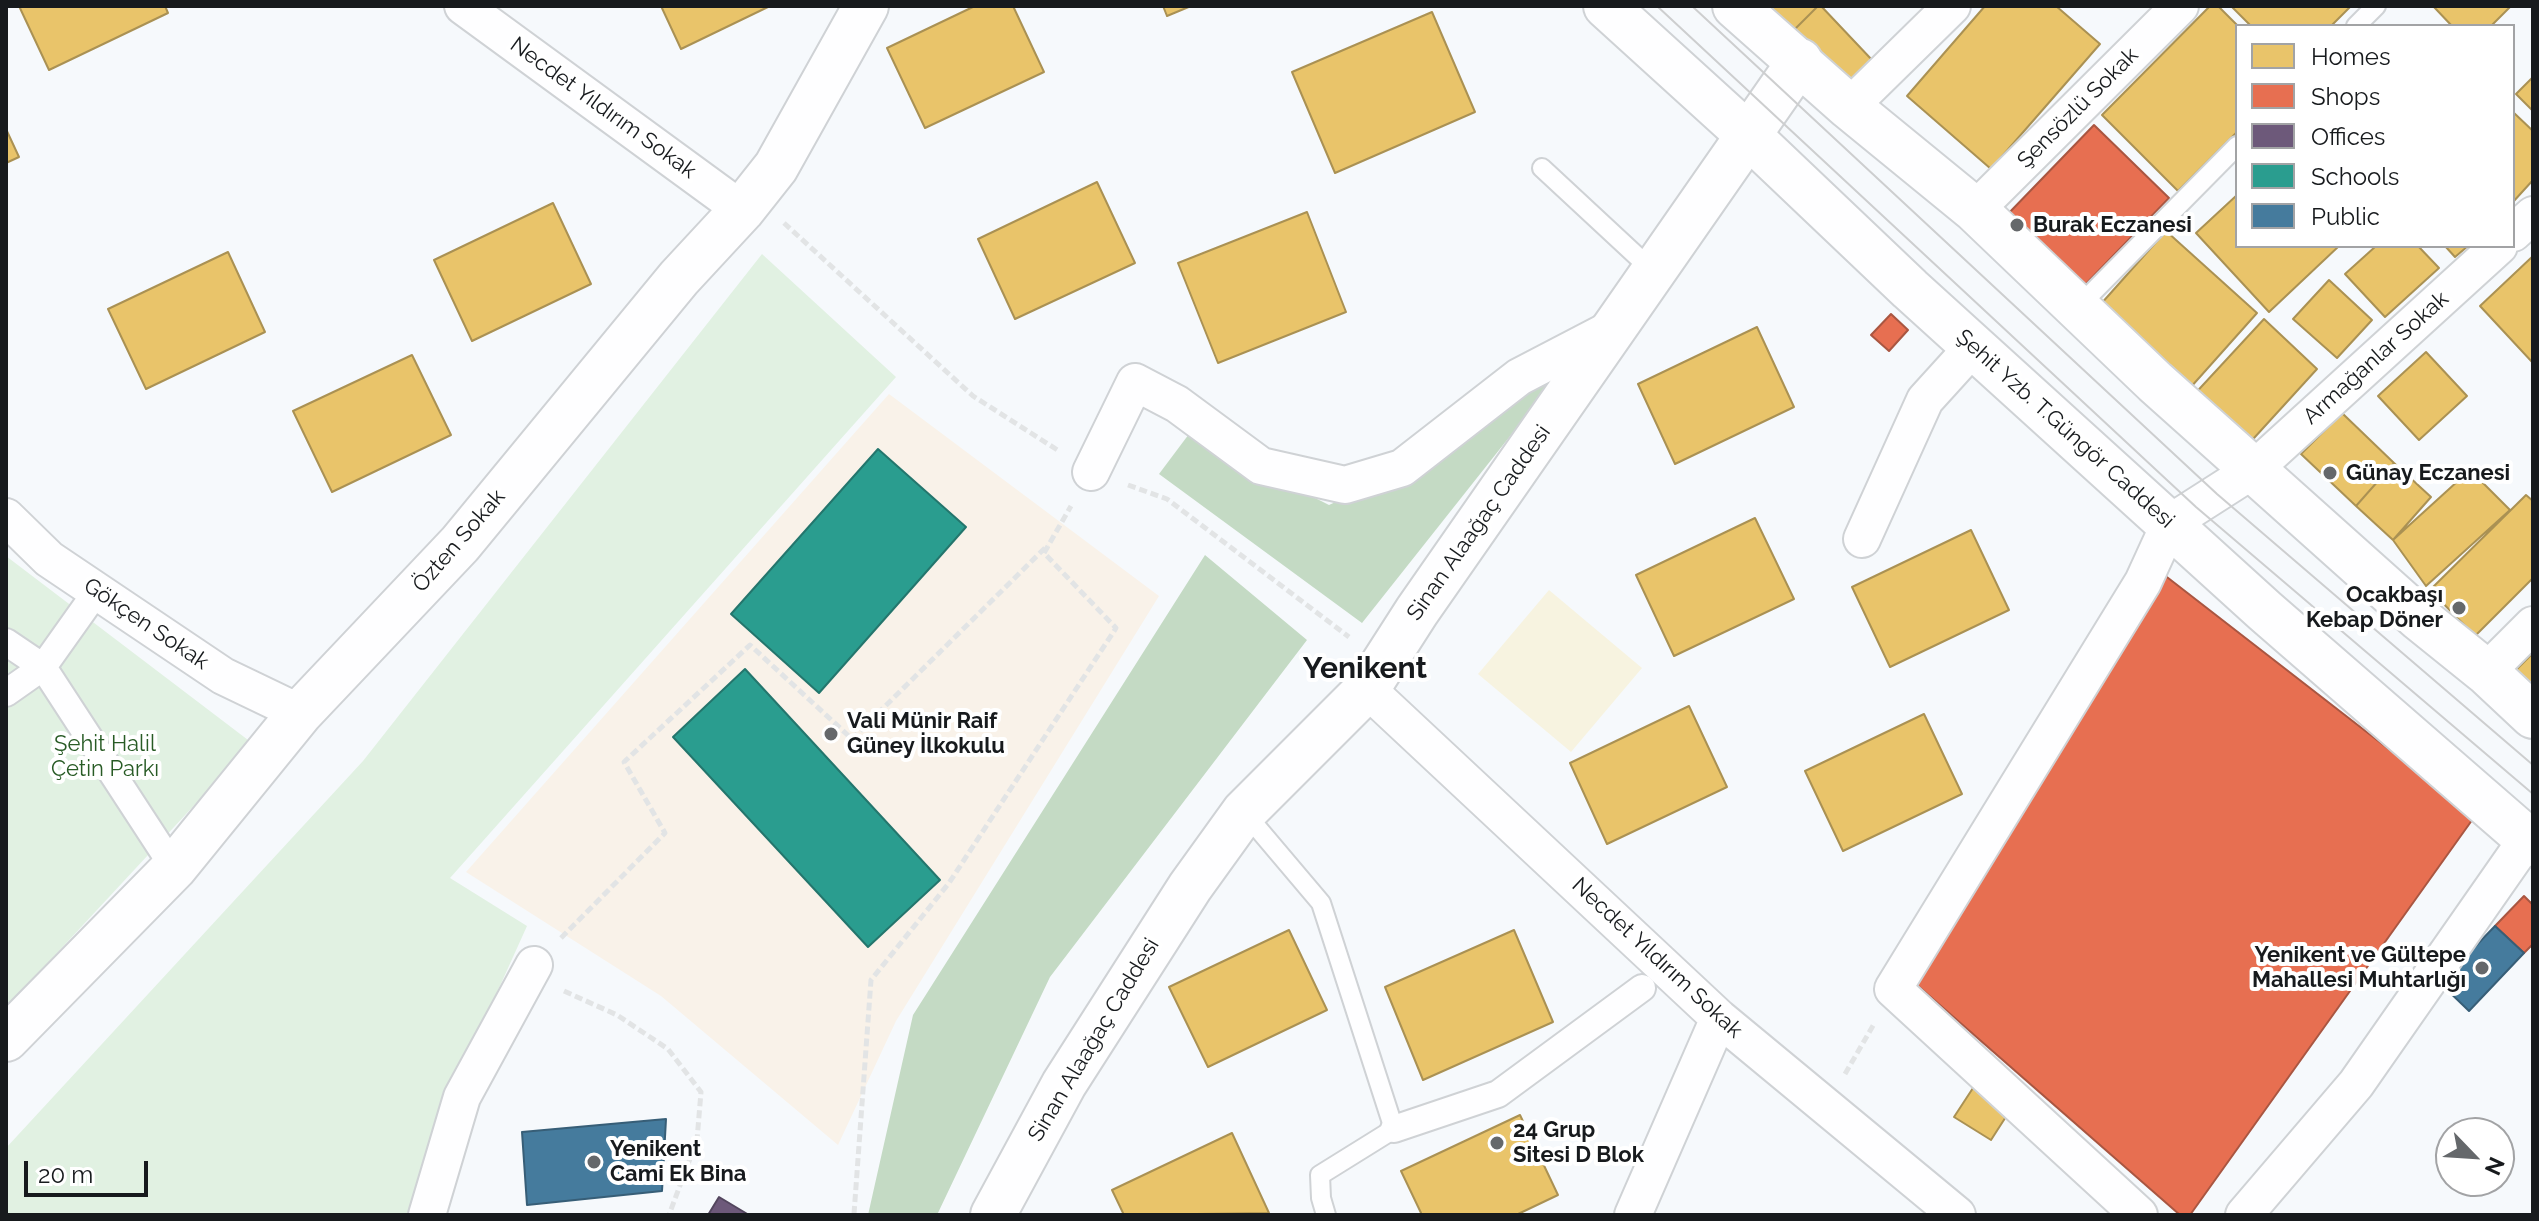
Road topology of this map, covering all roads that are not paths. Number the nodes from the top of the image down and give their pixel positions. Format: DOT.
graph roads {
  1 [pos="463,6"];
  2 [pos="866,6"];
  3 [pos="1606,6"];
  4 [pos="1735,6"];
  5 [pos="1952,6"];
  6 [pos="2180,6"];
  7 [pos="2376,6"];
  8 [pos="2358,24"];
  9 [pos="1800,61"];
  10 [pos="1849,107"];
  11 [pos="1748,135"];
  12 [pos="2235,148"];
  13 [pos="1542,168"];
  14 [pos="748,202"];
  15 [pos="1975,210"];
  16 [pos="2533,215"];
  17 [pos="2515,231"];
  18 [pos="2497,248"];
  19 [pos="1654,272"];
  20 [pos="2077,308"];
  21 [pos="1616,326"];
  22 [pos="1974,346"];
  23 [pos="2253,470"];
  24 [pos="1091,472"];
  25 [pos="6,517"];
  26 [pos="2170,523"];
  27 [pos="1862,539"];
  28 [pos="97,591"];
  29 [pos="2533,625"];
  30 [pos="6,642"];
  31 [pos="43,667"];
  32 [pos="2486,672"];
  33 [pos="1375,677"];
  34 [pos="6,693"];
  35 [pos="300,713"];
  36 [pos="2533,716"];
  37 [pos="1244,812"];
  38 [pos="2530,841"];
  39 [pos="174,868"];
  40 [pos="534,965"];
  41 [pos="1642,988"];
  42 [pos="1719,1018"];
  43 [pos="6,1039"];
  44 [pos="1394,1129"];
  45 [pos="427,1215"];
  46 [pos="993,1215"];
  47 [pos="1326,1215"];
  48 [pos="1633,1215"];
  49 [pos="1957,1215"];
  50 [pos="2139,1215"];
  51 [pos="2244,1215"];
  1 -- 14 [label="street, Necdet Yıldırım Sokak"];
  2 -- 14 [label="street, Özten Sokak"];
  3 -- 11 [label="street, Şehit Yzb. T.Güngör Caddesi"];
  4 -- 9 [label="street"];
  5 -- 10 [label="street"];
  6 -- 15 [label="street, Şensözlü Sokak"];
  7 -- 8 [label="lane"];
  9 -- 10 [label="street"];
  9 -- 11 [label="street, Sinan Alaağaç Caddesi"];
  10 -- 15 [label="street"];
  11 -- 19 [label="street, Sinan Alaağaç Caddesi"];
  11 -- 22 [label="street, Şehit Yzb. T.Güngör Caddesi"];
  12 -- 20 [label="lane"];
  13 -- 19 [label="lane"];
  14 -- 35 [label="street, Özten Sokak"];
  15 -- 20 [label="street"];
  16 -- 17 [label="street"];
  18 -- 23 [label="street, Armağanlar Sokak"];
  19 -- 21 [label="street, Sinan Alaağaç Caddesi"];
  20 -- 23 [label="street"];
  21 -- 24 [label="street"];
  21 -- 33 [label="street, Sinan Alaağaç Caddesi"];
  22 -- 26 [label="street, Şehit Yzb. T.Güngör Caddesi"];
  22 -- 27 [label="street"];
  23 -- 26 [label="street, Armağanlar Sokak"];
  23 -- 32 [label="street"];
  25 -- 28 [label="street, Gökçen Sokak"];
  26 -- 38 [label="street, Şehit Yzb. T.Güngör Caddesi"];
  26 -- 50 [label="street"];
  28 -- 31 [label="street"];
  28 -- 35 [label="street, Gökçen Sokak"];
  29 -- 32 [label="street"];
  30 -- 31 [label="street"];
  31 -- 34 [label="street"];
  31 -- 39 [label="street"];
  32 -- 36 [label="street"];
  33 -- 37 [label="street, Sinan Alaağaç Caddesi"];
  33 -- 42 [label="street, Necdet Yıldırım Sokak"];
  35 -- 39 [label="street, Özten Sokak"];
  37 -- 44 [label="lane"];
  37 -- 46 [label="street, Sinan Alaağaç Caddesi"];
  38 -- 51 [label="street"];
  39 -- 43 [label="street, Özten Sokak"];
  40 -- 45 [label="street"];
  41 -- 44 [label="street"];
  42 -- 48 [label="street"];
  42 -- 49 [label="street, Necdet Yıldırım Sokak"];
  44 -- 47 [label="lane"];
}
